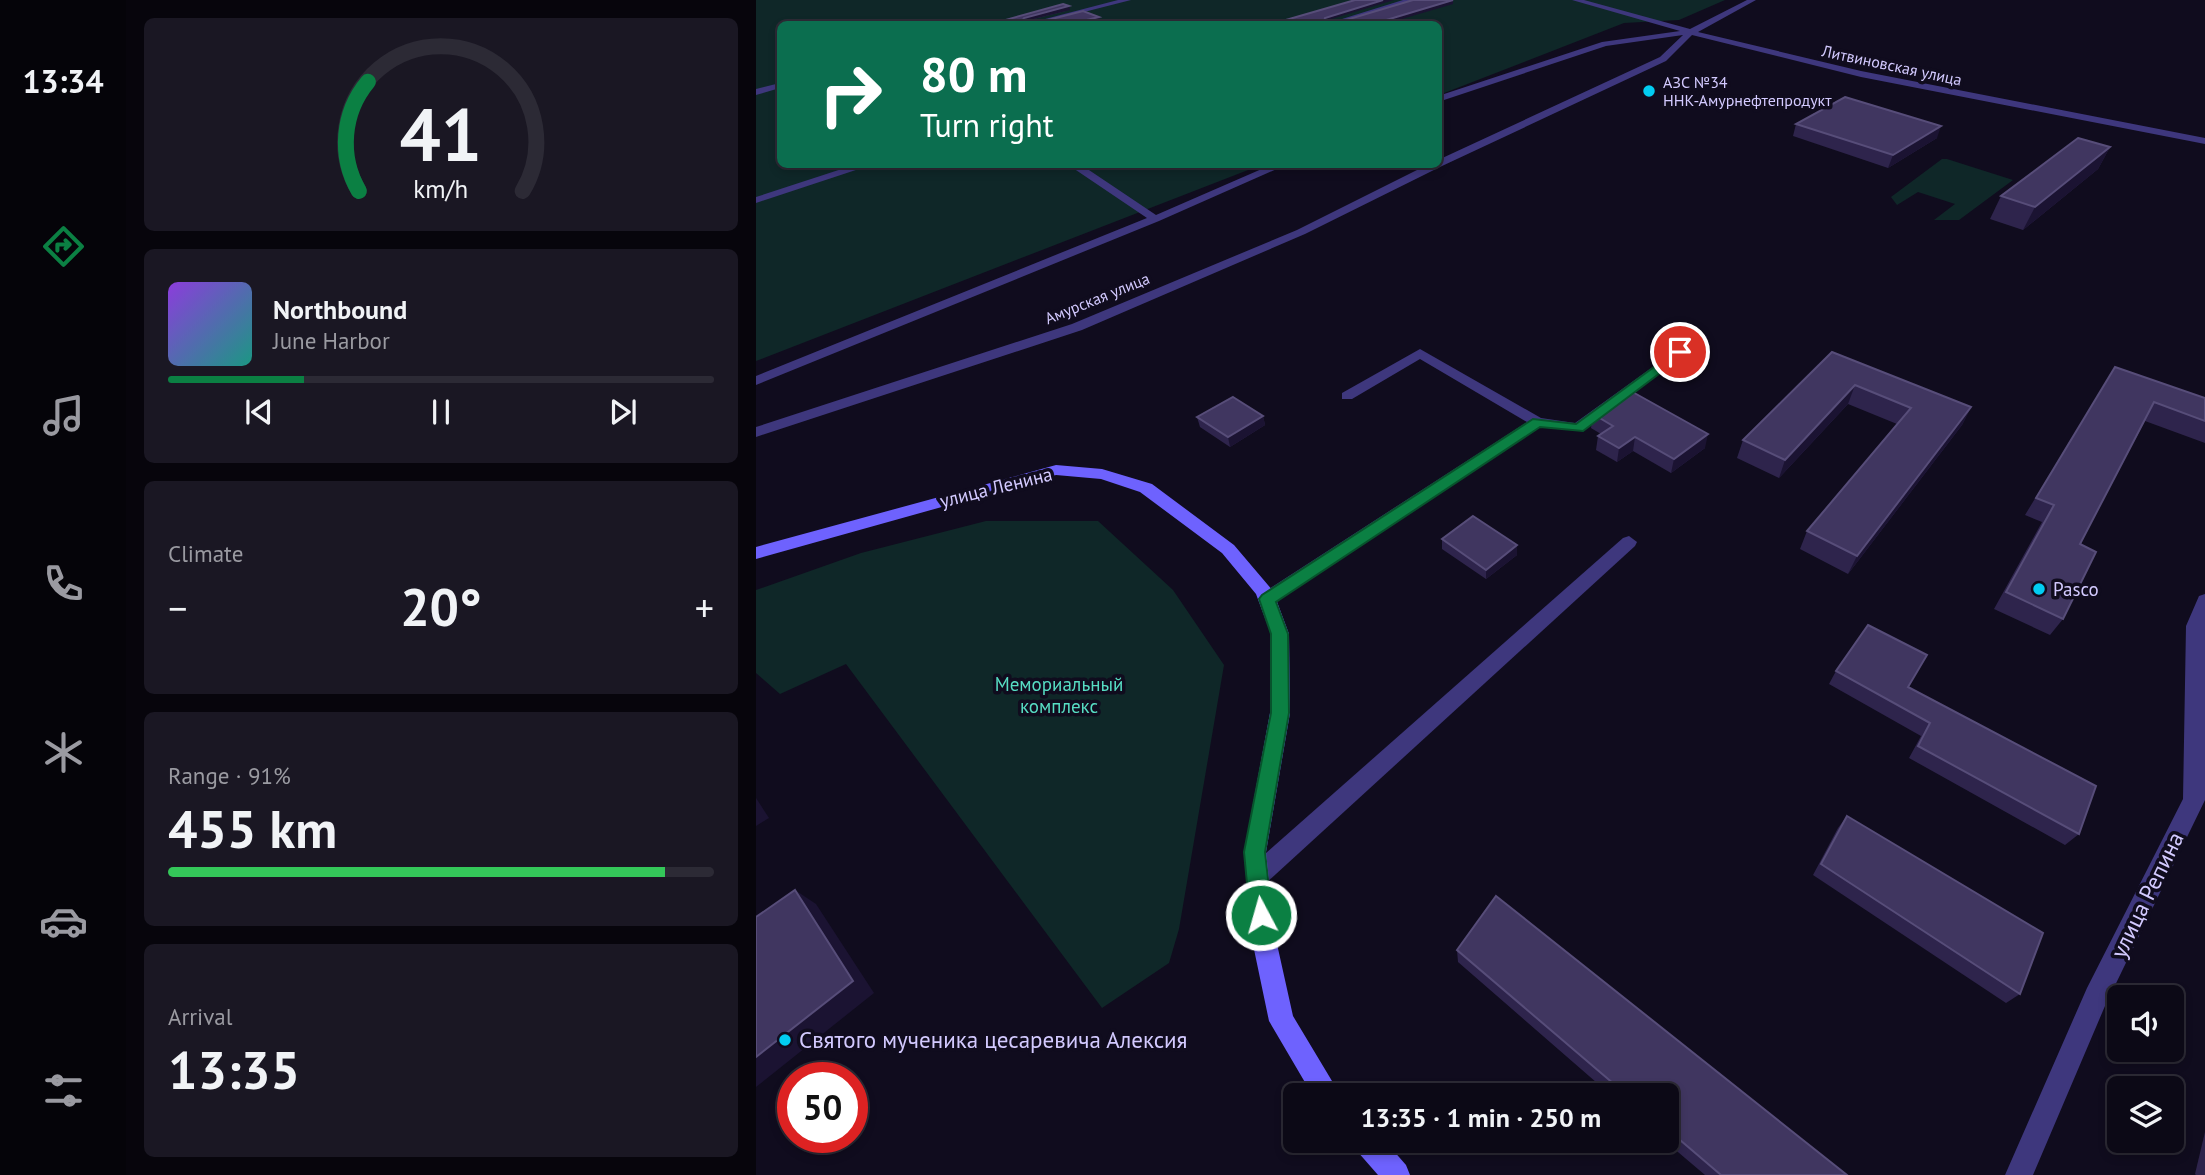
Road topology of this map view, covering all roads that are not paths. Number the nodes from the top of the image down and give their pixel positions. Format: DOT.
graph roads {
  1 [pos="1127,0"];
  2 [pos="1411,0"];
  3 [pos="1576,0"];
  4 [pos="1752,0"];
  5 [pos="1042,21"];
  6 [pos="1340,21"];
  7 [pos="1691,32"];
  8 [pos="777,87"];
  9 [pos="756,92"];
  10 [pos="1442,98"];
  11 [pos="2205,141"];
  12 [pos="1442,162"];
  13 [pos="856,168"];
  14 [pos="1078,168"];
  15 [pos="1274,168"];
  16 [pos="1430,168"];
  17 [pos="756,200"];
  18 [pos="1155,219"];
  19 [pos="1700,337"];
  20 [pos="756,381"];
  21 [pos="1346,396"];
  22 [pos="1537,422"];
  23 [pos="756,432"];
  24 [pos="1629,542"];
  25 [pos="756,553"];
  26 [pos="1268,599"];
  27 [pos="2205,601"];
  28 [pos="1257,876"];
  29 [pos="1320,1083"];
  30 [pos="1377,1153"];
  31 [pos="1396,1175"];
  32 [pos="2019,1175"];
  1 -- 5 [label="street"];
  2 -- 6 [label="street"];
  3 -- 7 [label="street, Литвиновская улица"];
  4 -- 7 [label="street, Амурская улица"];
  7 -- 10 [label="street, Амурская улица"];
  7 -- 11 [label="street, Литвиновская улица"];
  7 -- 12 [label="street, Амурская улица"];
  8 -- 9 [label="street"];
  13 -- 17 [label="street"];
  14 -- 18 [label="street"];
  15 -- 18 [label="street"];
  16 -- 23 [label="street, Амурская улица"];
  18 -- 20 [label="street"];
  19 -- 22 [label="street"];
  21 -- 22 [label="street"];
  22 -- 26 [label="street"];
  24 -- 28 [label="street"];
  25 -- 26 [label="main road, улица Ленина"];
  26 -- 28 [label="main road, улица Ленина"];
  27 -- 32 [label="street, улица Репина"];
  28 -- 29 [label="main road, улица Ленина"];
  30 -- 31 [label="main road"];
}
